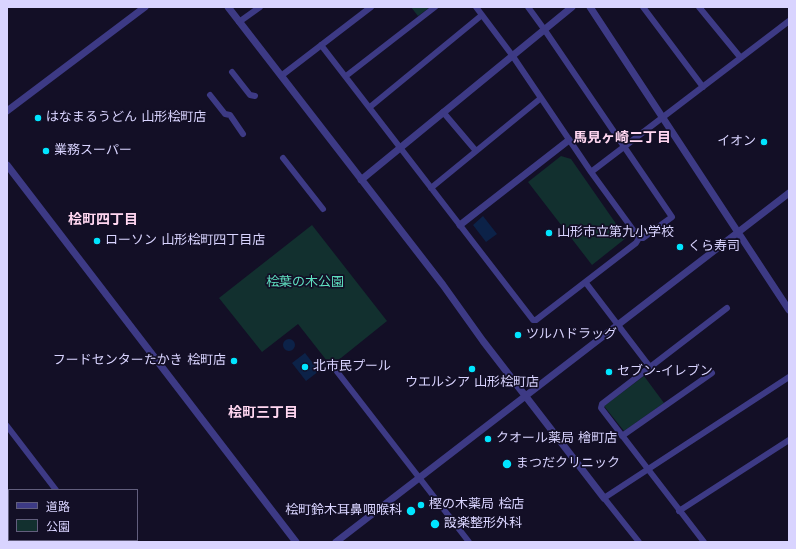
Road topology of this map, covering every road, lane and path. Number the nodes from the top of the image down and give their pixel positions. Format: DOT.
graph roads {
  1 [pos="145,7"];
  2 [pos="228,7"];
  3 [pos="260,7"];
  4 [pos="371,7"];
  5 [pos="435,7"];
  6 [pos="476,7"];
  7 [pos="528,7"];
  8 [pos="572,7"];
  9 [pos="590,7"];
  10 [pos="643,7"];
  11 [pos="699,7"];
  12 [pos="482,15"];
  13 [pos="239,22"];
  14 [pos="789,22"];
  15 [pos="544,29"];
  16 [pos="321,45"];
  17 [pos="512,55"];
  18 [pos="740,57"];
  19 [pos="232,72"];
  20 [pos="281,76"];
  21 [pos="346,76"];
  22 [pos="703,86"];
  23 [pos="210,95"];
  24 [pos="255,96"];
  25 [pos="541,98"];
  26 [pos="370,107"];
  27 [pos="7,111"];
  28 [pos="443,112"];
  29 [pos="662,117"];
  30 [pos="243,134"];
  31 [pos="569,140"];
  32 [pos="624,146"];
  33 [pos="400,148"];
  34 [pos="476,151"];
  35 [pos="283,158"];
  36 [pos="7,165"];
  37 [pos="591,172"];
  38 [pos="361,180"];
  39 [pos="431,188"];
  40 [pos="789,193"];
  41 [pos="323,209"];
  42 [pos="460,225"];
  43 [pos="738,233"];
  44 [pos="639,238"];
  45 [pos="586,283"];
  46 [pos="727,308"];
  47 [pos="789,310"];
  48 [pos="618,325"];
  49 [pos="650,367"];
  50 [pos="335,369"];
  51 [pos="712,373"];
  52 [pos="789,377"];
  53 [pos="525,396"];
  54 [pos="7,426"];
  55 [pos="622,436"];
  56 [pos="789,440"];
  57 [pos="648,469"];
  58 [pos="420,478"];
  59 [pos="55,489"];
  60 [pos="604,498"];
  61 [pos="680,511"];
  62 [pos="296,542"];
  63 [pos="336,542"];
  64 [pos="469,542"];
  65 [pos="639,542"];
  66 [pos="704,542"];
  1 -- 27 [label="street"];
  2 -- 13 [label="street"];
  3 -- 13 [label="street"];
  4 -- 16 [label="street"];
  5 -- 21 [label="street"];
  6 -- 12 [label="street"];
  7 -- 15 [label="street"];
  8 -- 15 [label="street"];
  9 -- 29 [label="street"];
  10 -- 22 [label="street"];
  11 -- 18 [label="street"];
  12 -- 17 [label="street"];
  12 -- 26 [label="street"];
  13 -- 20 [label="street"];
  14 -- 18 [label="street"];
  15 -- 17 [label="street"];
  15 -- 32 [label="street"];
  16 -- 20 [label="street"];
  16 -- 21 [label="street"];
  17 -- 25 [label="street"];
  17 -- 28 [label="street"];
  18 -- 22 [label="street"];
  19 -- 24 [label="street"];
  20 -- 38 [label="street"];
  21 -- 26 [label="street"];
  22 -- 29 [label="street"];
  23 -- 30 [label="street"];
  25 -- 31 [label="street"];
  25 -- 34 [label="street"];
  26 -- 33 [label="street"];
  28 -- 33 [label="street"];
  28 -- 34 [label="street"];
  29 -- 32 [label="street"];
  29 -- 43 [label="street"];
  31 -- 37 [label="street"];
  31 -- 42 [label="street"];
  32 -- 37 [label="street"];
  32 -- 44 [label="street"];
  33 -- 38 [label="street"];
  33 -- 39 [label="street"];
  34 -- 39 [label="street"];
  35 -- 41 [label="street"];
  36 -- 62 [label="street"];
  37 -- 44 [label="street"];
  38 -- 53 [label="street"];
  39 -- 42 [label="street"];
  40 -- 43 [label="street"];
  42 -- 45 [label="street"];
  43 -- 47 [label="street"];
  43 -- 48 [label="street"];
  44 -- 45 [label="street"];
  45 -- 48 [label="street"];
  46 -- 49 [label="street"];
  48 -- 49 [label="street"];
  48 -- 53 [label="street"];
  49 -- 55 [label="street"];
  50 -- 58 [label="street"];
  51 -- 55 [label="street"];
  52 -- 57 [label="street"];
  53 -- 58 [label="street"];
  53 -- 60 [label="street"];
  54 -- 59 [label="street"];
  55 -- 57 [label="street"];
  56 -- 61 [label="street"];
  57 -- 60 [label="street"];
  57 -- 61 [label="street"];
  58 -- 63 [label="street"];
  58 -- 64 [label="street"];
  60 -- 65 [label="street"];
  61 -- 66 [label="street"];
}
